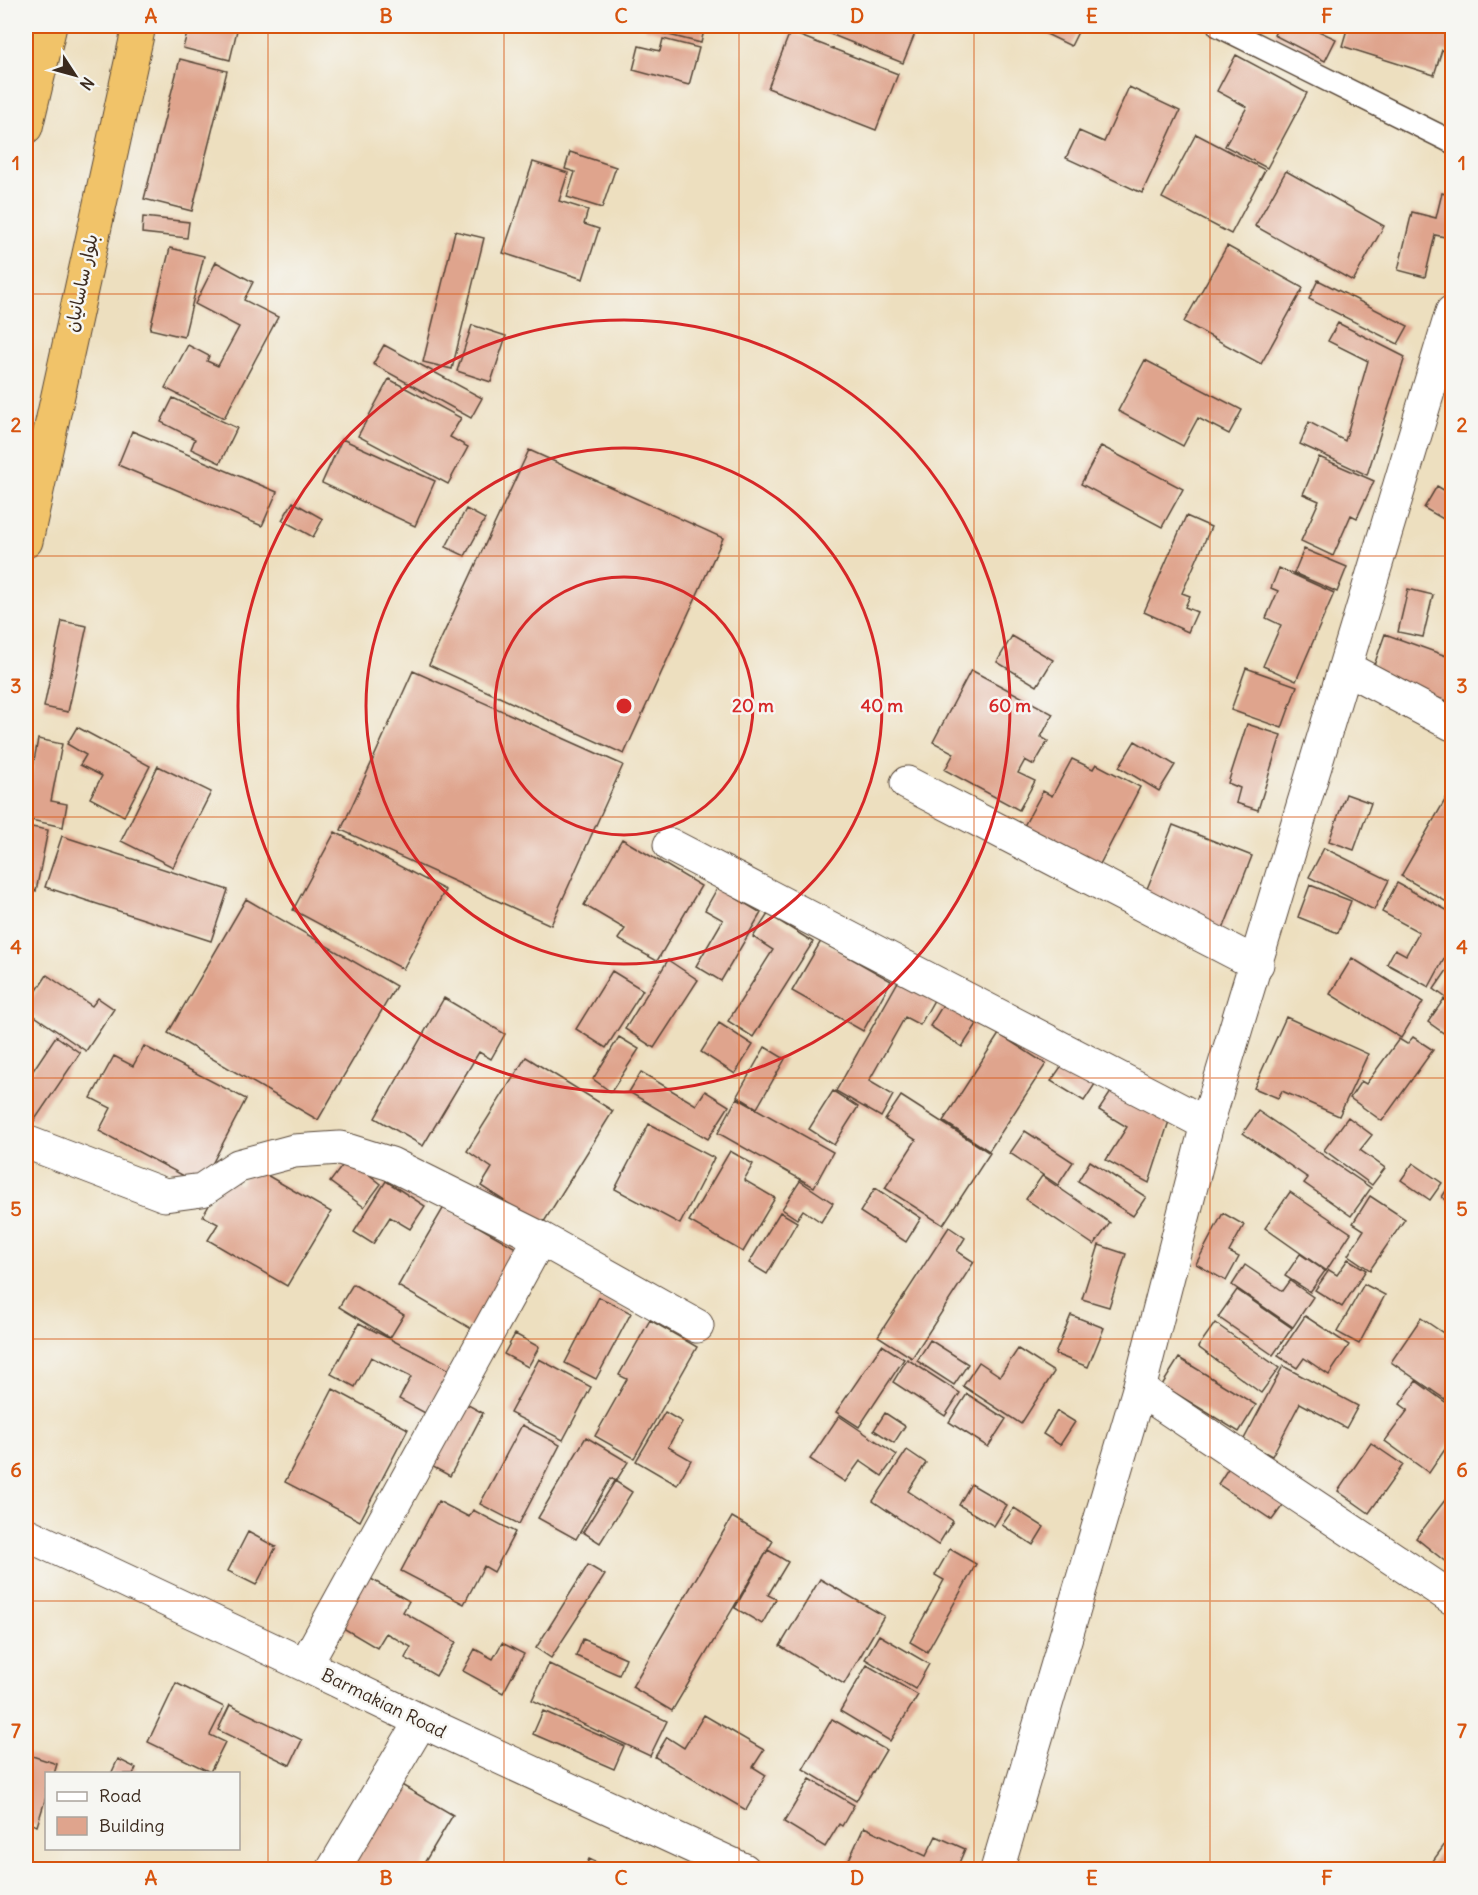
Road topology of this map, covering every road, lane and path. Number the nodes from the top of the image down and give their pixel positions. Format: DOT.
graph roads {
  1 [pos="50,26"];
  2 [pos="139,26"];
  3 [pos="1219,26"];
  4 [pos="26,127"];
  5 [pos="1452,142"];
  6 [pos="1452,312"];
  7 [pos="26,541"];
  8 [pos="1346,668"];
  9 [pos="1452,723"];
  10 [pos="907,783"];
  11 [pos="670,845"];
  12 [pos="1257,964"];
  13 [pos="1207,1124"];
  14 [pos="26,1142"];
  15 [pos="540,1238"];
  16 [pos="697,1326"];
  17 [pos="1139,1389"];
  18 [pos="26,1534"];
  19 [pos="1452,1598"];
  20 [pos="305,1665"];
  21 [pos="421,1721"];
  22 [pos="333,1869"];
  23 [pos="744,1869"];
  24 [pos="997,1869"];
  1 -- 4 [label="highway"];
  2 -- 7 [label="highway, بلوار ساسانیان"];
  3 -- 5 [label="lane"];
  6 -- 8 [label="street"];
  8 -- 9 [label="street"];
  8 -- 12 [label="street"];
  10 -- 12 [label="street"];
  11 -- 13 [label="street"];
  12 -- 13 [label="street"];
  13 -- 17 [label="street"];
  14 -- 15 [label="street"];
  15 -- 16 [label="street"];
  15 -- 20 [label="street"];
  17 -- 19 [label="street"];
  17 -- 24 [label="street"];
  18 -- 20 [label="street, Barmakian Road"];
  20 -- 21 [label="street, Barmakian Road"];
  21 -- 22 [label="street"];
  21 -- 23 [label="street, Barmakian Road"];
}
